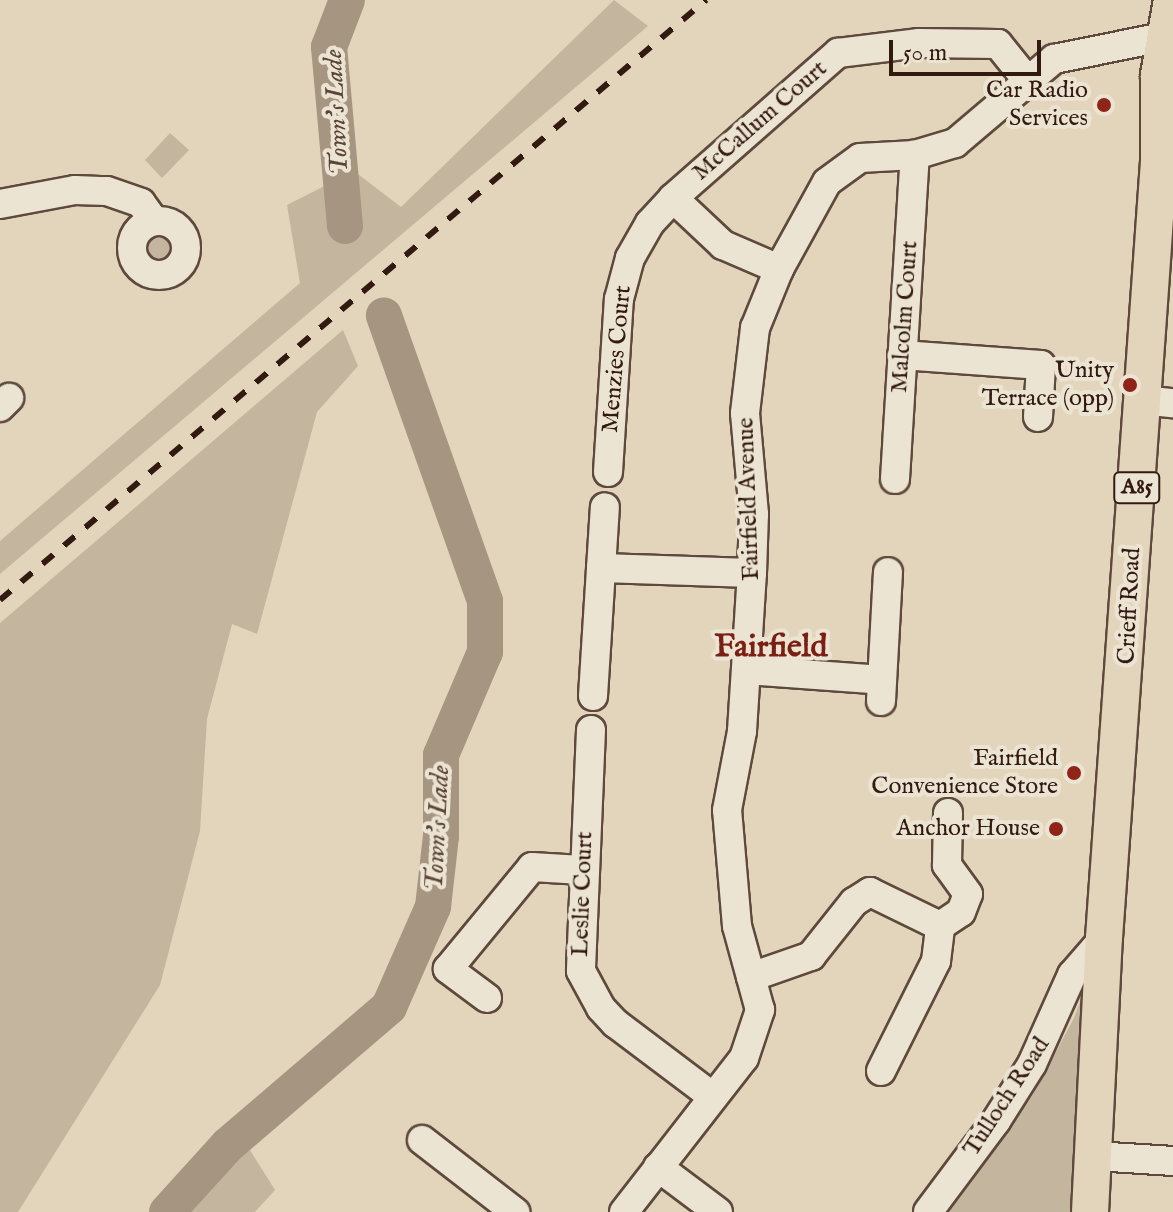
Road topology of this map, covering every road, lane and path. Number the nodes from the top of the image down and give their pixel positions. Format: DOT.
graph roads {
  1 [pos="1172,0"];
  2 [pos="1168,37"];
  3 [pos="1026,79"];
  4 [pos="915,155"];
  5 [pos="673,198"];
  6 [pos="0,204"];
  7 [pos="154,221"];
  8 [pos="779,269"];
  9 [pos="902,355"];
  10 [pos="1158,402"];
  11 [pos="1038,417"];
  12 [pos="608,472"];
  13 [pos="895,479"];
  14 [pos="605,507"];
  15 [pos="601,568"];
  16 [pos="888,572"];
  17 [pos="752,573"];
  18 [pos="747,670"];
  19 [pos="593,696"];
  20 [pos="591,730"];
  21 [pos="948,813"];
  22 [pos="582,870"];
  23 [pos="940,926"];
  24 [pos="1104,938"];
  25 [pos="751,977"];
  26 [pos="487,998"];
  27 [pos="881,1071"];
  28 [pos="712,1096"];
  29 [pos="422,1140"];
  30 [pos="1094,1156"];
  31 [pos="1173,1161"];
  32 [pos="658,1167"];
  33 [pos="515,1212"];
  34 [pos="624,1212"];
  35 [pos="718,1212"];
  36 [pos="928,1212"];
  37 [pos="1090,1212"];
  1 -- 2 [label="main road, Crieff Road / A85"];
  2 -- 3 [label="street, Fairfield Avenue"];
  2 -- 10 [label="main road, Crieff Road / A85"];
  3 -- 4 [label="street, Fairfield Avenue"];
  3 -- 5 [label="street, McCallum Court"];
  4 -- 8 [label="street, Fairfield Avenue"];
  4 -- 9 [label="street, Malcolm Court"];
  5 -- 8 [label="street"];
  5 -- 12 [label="street, Menzies Court"];
  6 -- 7 [label="street"];
  8 -- 17 [label="street, Fairfield Avenue"];
  9 -- 11 [label="street"];
  9 -- 13 [label="street, Malcolm Court"];
  10 -- 24 [label="main road, Crieff Road / A85"];
  14 -- 15 [label="street"];
  15 -- 17 [label="street"];
  15 -- 19 [label="street"];
  16 -- 18 [label="street"];
  17 -- 18 [label="street, Fairfield Avenue"];
  18 -- 25 [label="street, Fairfield Avenue"];
  20 -- 22 [label="street, Leslie Court"];
  21 -- 23 [label="street"];
  22 -- 26 [label="street"];
  22 -- 28 [label="street, Leslie Court"];
  23 -- 25 [label="street"];
  23 -- 27 [label="street"];
  24 -- 30 [label="main road, Crieff Road / A85"];
  24 -- 36 [label="street, Tulloch Road"];
  25 -- 28 [label="street, Fairfield Avenue"];
  28 -- 32 [label="street, Fairfield Avenue"];
  29 -- 33 [label="street"];
  30 -- 31 [label="street"];
  30 -- 37 [label="main road, Crieff Road / A85"];
  32 -- 34 [label="street, Fairfield Avenue"];
  32 -- 35 [label="street"];
}
